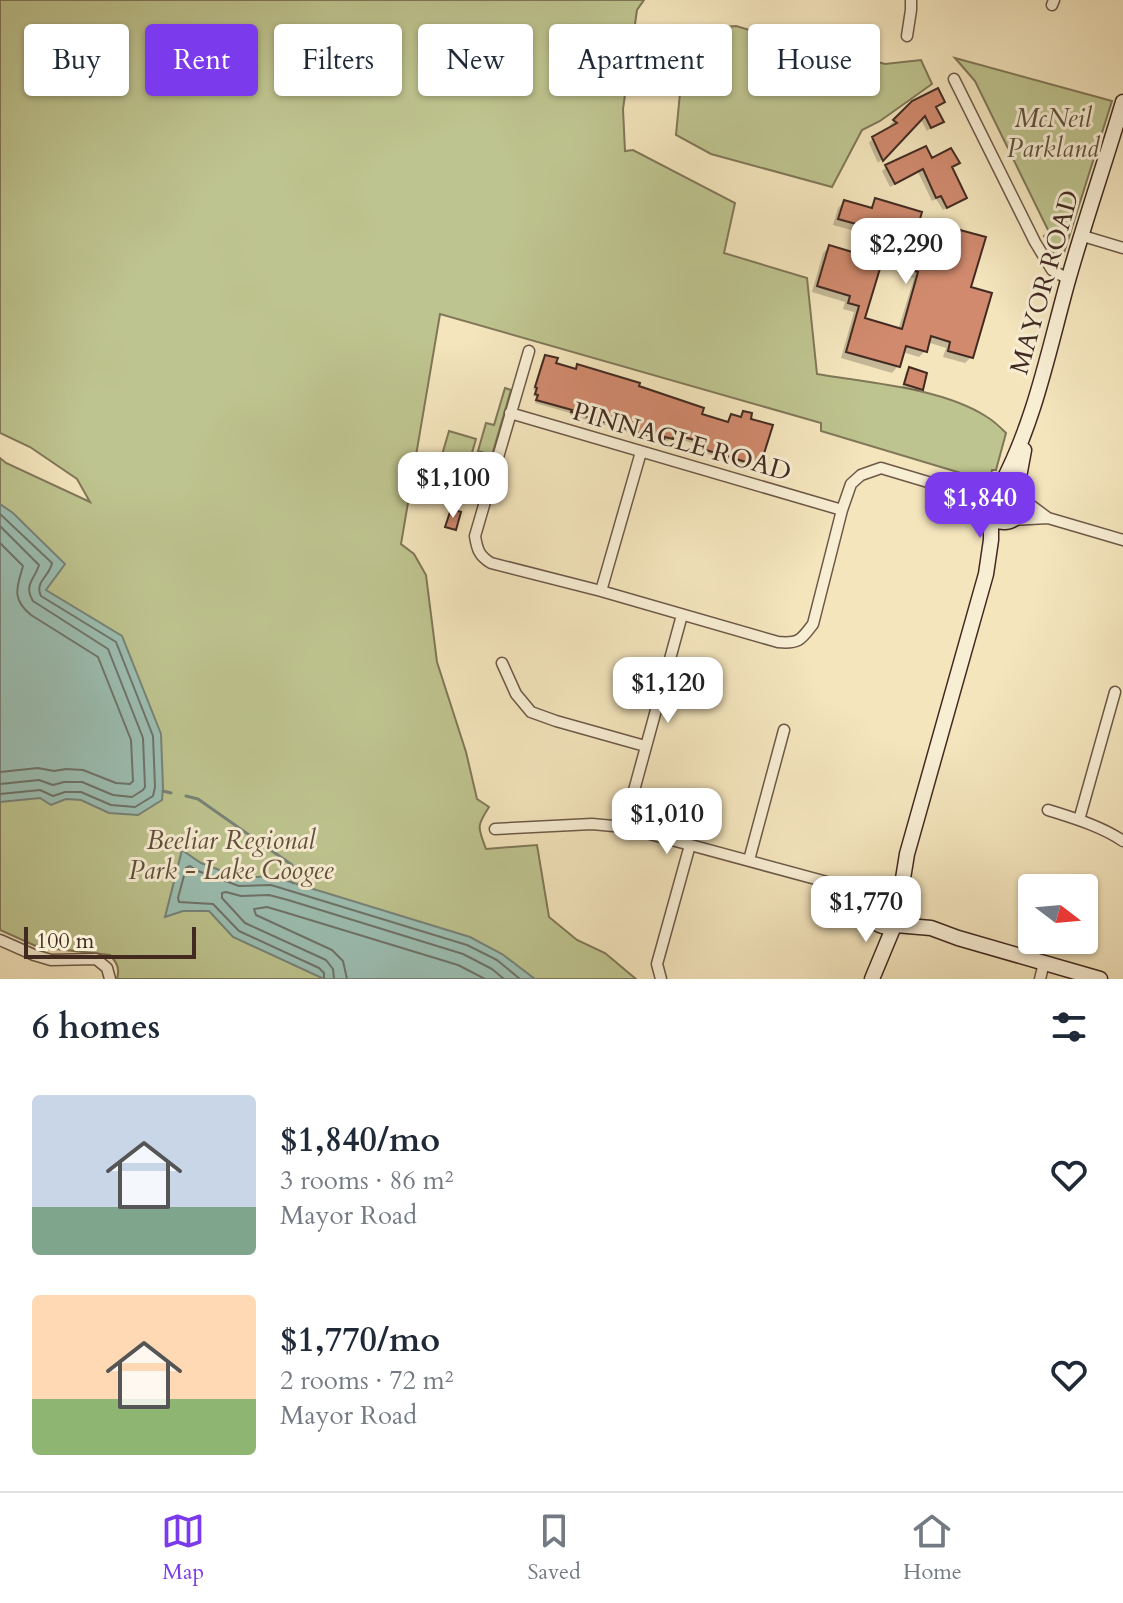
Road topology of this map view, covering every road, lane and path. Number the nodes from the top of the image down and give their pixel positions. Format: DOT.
graph roads {
  1 [pos="911,0"];
  2 [pos="907,36"];
  3 [pos="954,79"];
  4 [pos="1123,103"];
  5 [pos="1083,236"];
  6 [pos="1123,248"];
  7 [pos="1068,279"];
  8 [pos="529,351"];
  9 [pos="510,413"];
  10 [pos="1027,430"];
  11 [pos="641,452"];
  12 [pos="1020,497"];
  13 [pos="992,501"];
  14 [pos="842,510"];
  15 [pos="1048,518"];
  16 [pos="1011,521"];
  17 [pos="1123,540"];
  18 [pos="986,574"];
  19 [pos="601,591"];
  20 [pos="682,615"];
  21 [pos="502,663"];
  22 [pos="1115,692"];
  23 [pos="784,730"];
  24 [pos="645,746"];
  25 [pos="1048,810"];
  26 [pos="1079,820"];
  27 [pos="624,827"];
  28 [pos="495,829"];
  29 [pos="1123,841"];
  30 [pos="690,845"];
  31 [pos="907,854"];
  32 [pos="749,860"];
  33 [pos="838,885"];
  34 [pos="882,892"];
  35 [pos="903,902"];
  36 [pos="872,914"];
  37 [pos="895,926"];
  38 [pos="931,928"];
  39 [pos="0,940"];
  40 [pos="1044,963"];
  41 [pos="872,978"];
  42 [pos="110,979"];
  43 [pos="661,979"];
  44 [pos="1040,979"];
  45 [pos="1100,979"];
  1 -- 2 [label="street"];
  3 -- 7 [label="street"];
  4 -- 5 [label="main road, MAYOR ROAD"];
  5 -- 6 [label="street"];
  5 -- 7 [label="main road, MAYOR ROAD"];
  7 -- 10 [label="main road, MAYOR ROAD"];
  8 -- 9 [label="street"];
  9 -- 11 [label="street, PINNACLE ROAD"];
  9 -- 19 [label="street"];
  10 -- 12 [label="main road, MAYOR ROAD"];
  10 -- 13 [label="main road, MAYOR ROAD"];
  11 -- 14 [label="street, PINNACLE ROAD"];
  11 -- 19 [label="street"];
  12 -- 13 [label="main road"];
  12 -- 15 [label="street"];
  12 -- 16 [label="main road"];
  13 -- 14 [label="street"];
  13 -- 16 [label="main road"];
  13 -- 18 [label="main road, MAYOR ROAD"];
  14 -- 20 [label="street"];
  15 -- 16 [label="street"];
  15 -- 17 [label="street"];
  16 -- 18 [label="main road, MAYOR ROAD"];
  18 -- 31 [label="main road, MAYOR ROAD"];
  19 -- 20 [label="street"];
  20 -- 24 [label="street"];
  21 -- 24 [label="street"];
  22 -- 26 [label="street"];
  23 -- 32 [label="street"];
  24 -- 27 [label="street"];
  25 -- 26 [label="street"];
  26 -- 29 [label="street"];
  27 -- 28 [label="street"];
  27 -- 30 [label="street"];
  30 -- 32 [label="street"];
  30 -- 43 [label="street"];
  31 -- 34 [label="main road, MAYOR ROAD"];
  31 -- 35 [label="main road, MAYOR ROAD"];
  32 -- 33 [label="street"];
  33 -- 34 [label="street"];
  33 -- 36 [label="street"];
  34 -- 35 [label="main road"];
  34 -- 36 [label="main road"];
  35 -- 37 [label="main road"];
  35 -- 38 [label="main road"];
  36 -- 37 [label="main road"];
  36 -- 41 [label="main road"];
  37 -- 38 [label="main road"];
  37 -- 41 [label="main road"];
  38 -- 40 [label="main road"];
  39 -- 42 [label="street"];
  40 -- 44 [label="street"];
  40 -- 45 [label="main road"];
}
